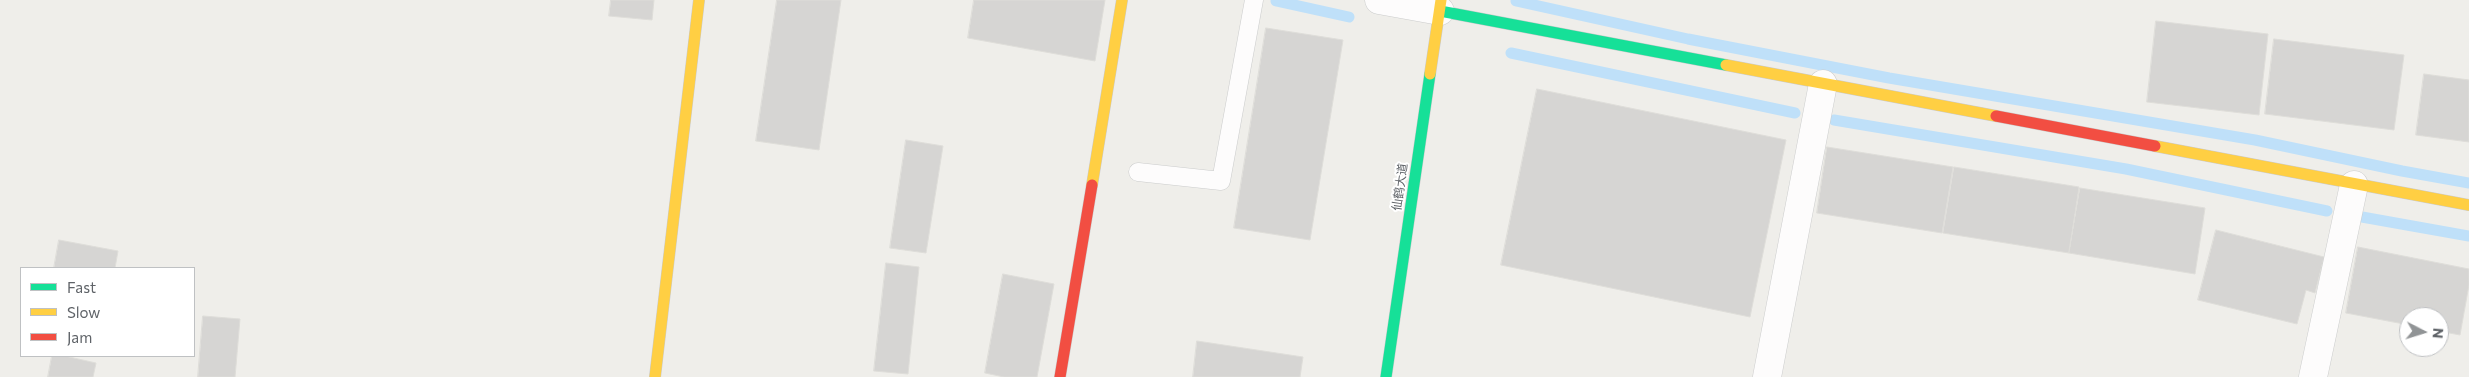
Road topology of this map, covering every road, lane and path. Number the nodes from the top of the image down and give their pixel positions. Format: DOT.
graph roads {
  1 [pos="699,0"];
  2 [pos="1122,0"];
  3 [pos="1254,0"];
  4 [pos="1379,0"];
  5 [pos="1441,6"];
  6 [pos="1823,84"];
  7 [pos="1138,172"];
  8 [pos="2354,185"];
  9 [pos="2469,205"];
  10 [pos="655,377"];
  11 [pos="1060,377"];
  12 [pos="1386,377"];
  13 [pos="1767,377"];
  14 [pos="2313,377"];
  1 -- 10 [label="street"];
  2 -- 11 [label="street"];
  3 -- 7 [label="lane"];
  4 -- 5 [label="street"];
  5 -- 6 [label="street"];
  5 -- 12 [label="street, 仙鹤大道"];
  6 -- 8 [label="street"];
  6 -- 13 [label="street"];
  8 -- 9 [label="street"];
  8 -- 14 [label="street"];
}
